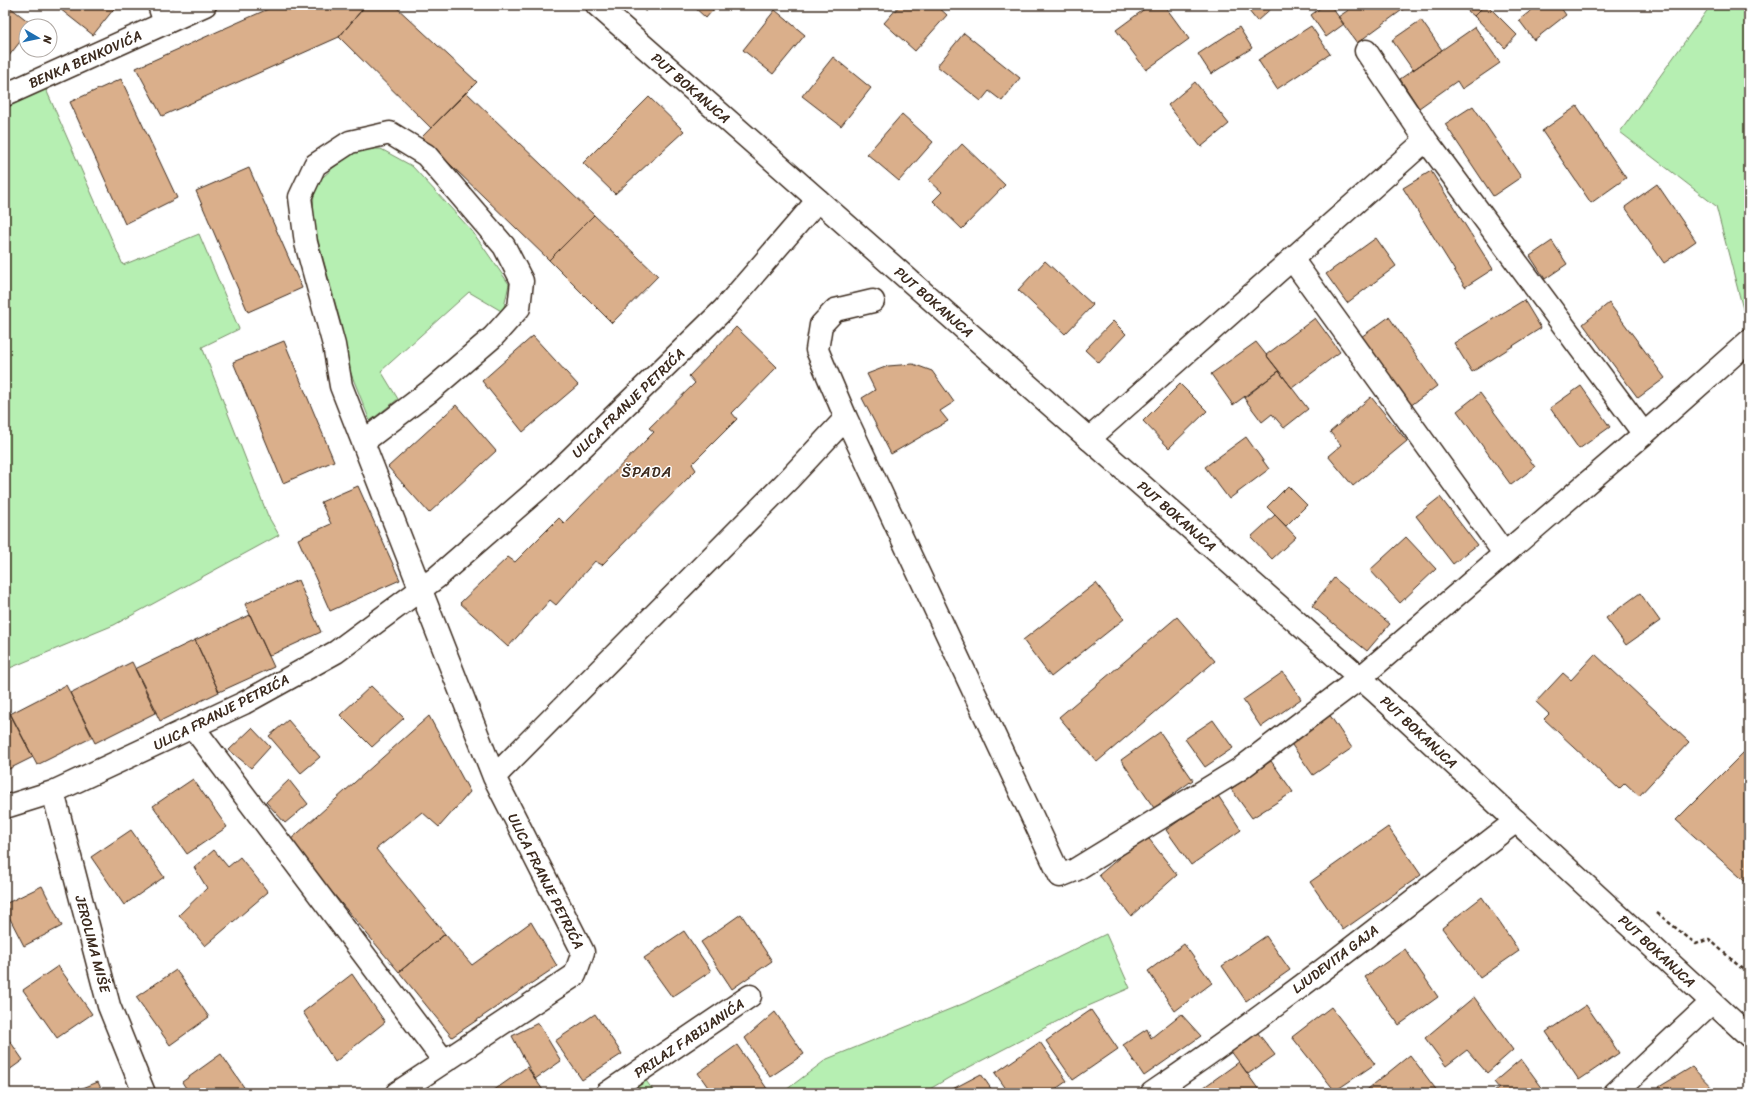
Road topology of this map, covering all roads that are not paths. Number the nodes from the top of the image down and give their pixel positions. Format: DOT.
graph roads {
  1 [pos="205,5"];
  2 [pos="604,7"];
  3 [pos="162,14"];
  4 [pos="1366,51"];
  5 [pos="5,95"];
  6 [pos="1426,140"];
  7 [pos="818,200"];
  8 [pos="1292,258"];
  9 [pos="873,301"];
  10 [pos="1749,341"];
  11 [pos="846,418"];
  12 [pos="1644,434"];
  13 [pos="1089,439"];
  14 [pos="362,442"];
  15 [pos="1504,553"];
  16 [pos="421,589"];
  17 [pos="1360,678"];
  18 [pos="193,727"];
  19 [pos="494,777"];
  20 [pos="53,792"];
  21 [pos="5,807"];
  22 [pos="1516,821"];
  23 [pos="750,996"];
  24 [pos="1712,1002"];
  25 [pos="1749,1036"];
  26 [pos="444,1061"];
  27 [pos="1624,1089"];
  28 [pos="144,1093"];
  29 [pos="397,1093"];
  30 [pos="607,1093"];
  31 [pos="1152,1093"];
  1 -- 3 [label="street, BENKA BENKOVIĆA"];
  2 -- 7 [label="street, PUT BOKANJCA"];
  3 -- 5 [label="street, BENKA BENKOVIĆA"];
  4 -- 6 [label="street"];
  6 -- 8 [label="street"];
  6 -- 12 [label="street"];
  7 -- 13 [label="street, PUT BOKANJCA"];
  7 -- 16 [label="street, ULICA FRANJE PETRIĆA"];
  8 -- 13 [label="street"];
  8 -- 15 [label="street"];
  9 -- 11 [label="street"];
  10 -- 12 [label="street"];
  11 -- 17 [label="street"];
  11 -- 19 [label="street"];
  12 -- 15 [label="street"];
  13 -- 17 [label="street, PUT BOKANJCA"];
  14 -- 14 [label="street"];
  14 -- 16 [label="street"];
  15 -- 17 [label="street"];
  16 -- 18 [label="street, ULICA FRANJE PETRIĆA"];
  16 -- 19 [label="street, ULICA FRANJE PETRIĆA"];
  17 -- 22 [label="street, PUT BOKANJCA"];
  18 -- 20 [label="street, ULICA FRANJE PETRIĆA"];
  18 -- 26 [label="street"];
  19 -- 26 [label="street, ULICA FRANJE PETRIĆA"];
  20 -- 21 [label="street, ULICA FRANJE PETRIĆA"];
  20 -- 28 [label="street, JEROLIMA MIŠE"];
  22 -- 24 [label="street, PUT BOKANJCA"];
  22 -- 31 [label="street, LJUDEVITA GAJA"];
  23 -- 30 [label="street, PRILAZ FABIJANIĆA"];
  24 -- 25 [label="street, PUT BOKANJCA"];
  24 -- 27 [label="street"];
  26 -- 29 [label="street, ULICA FRANJE PETRIĆA"];
}
